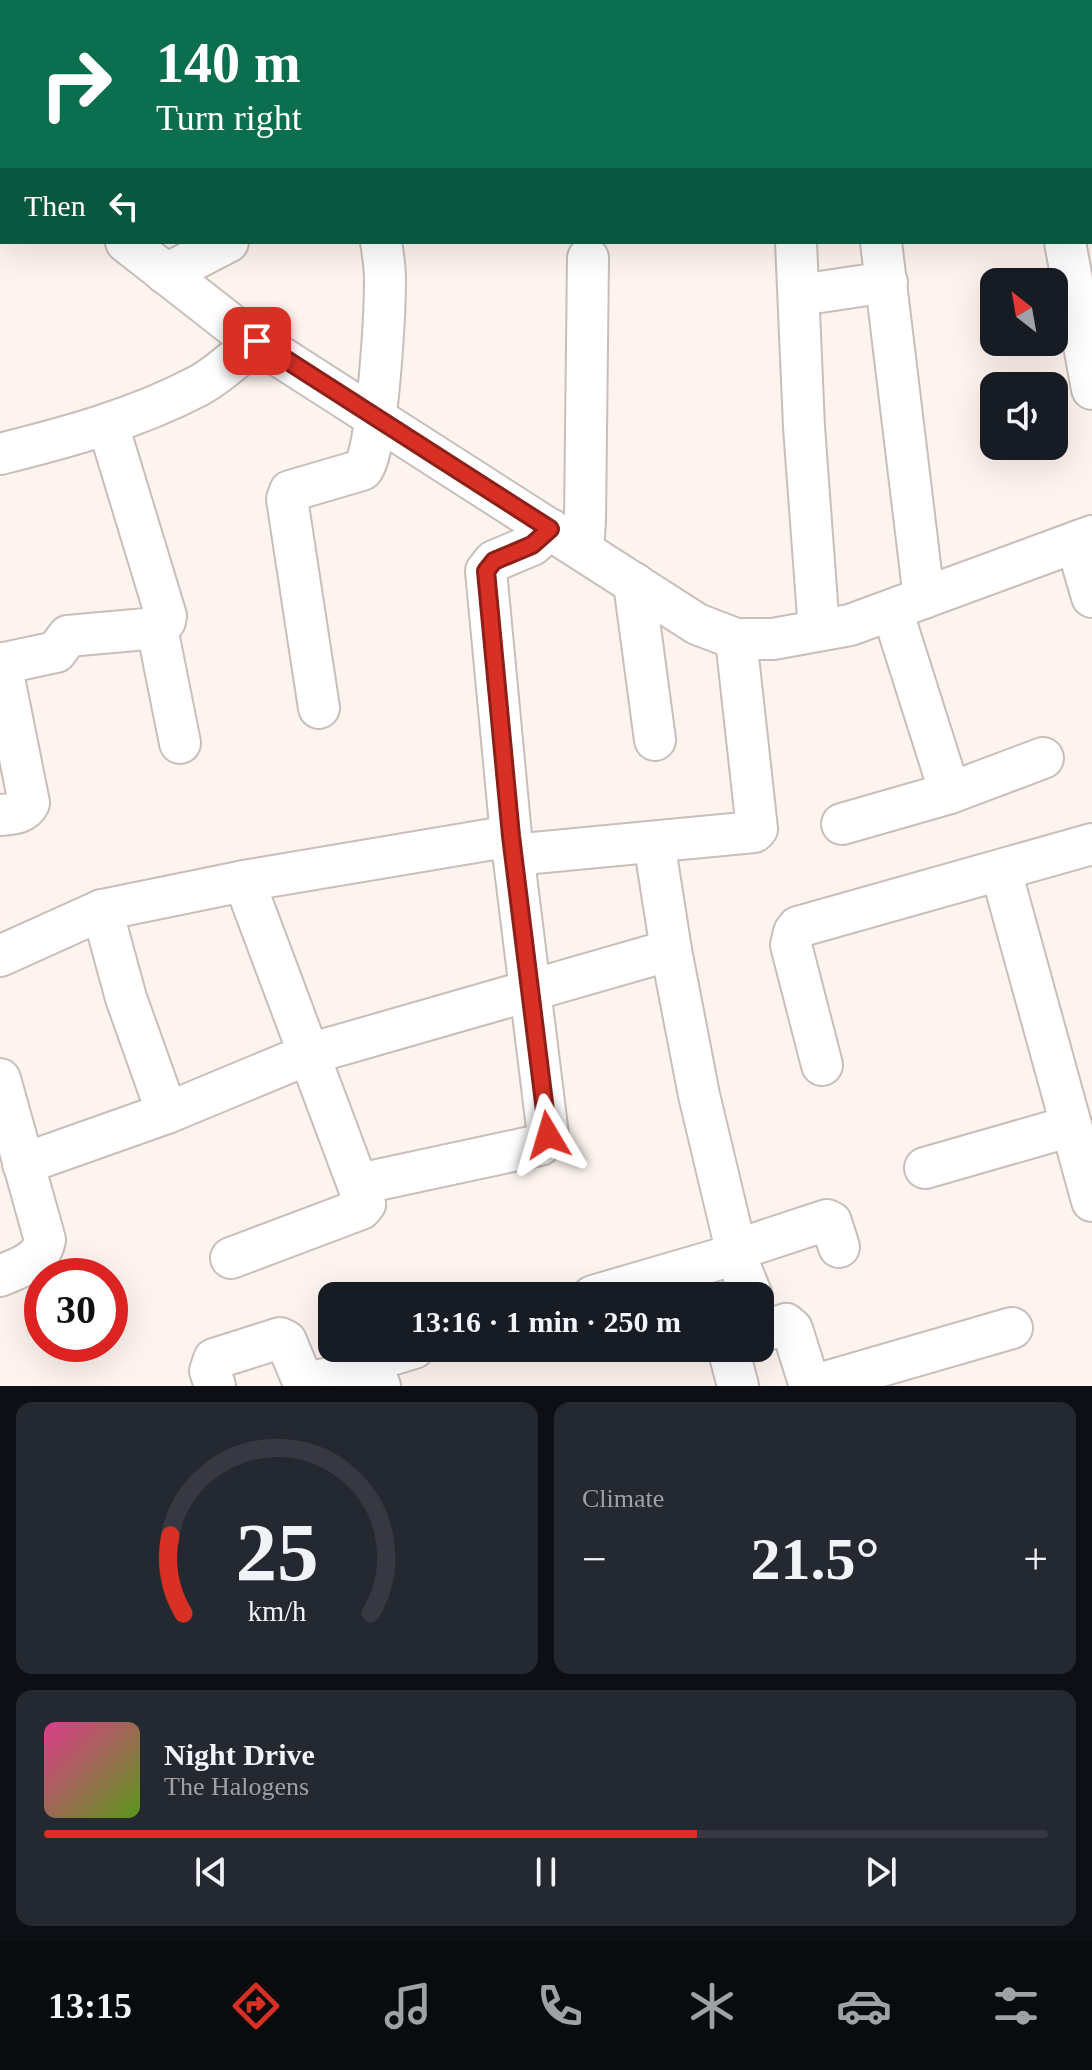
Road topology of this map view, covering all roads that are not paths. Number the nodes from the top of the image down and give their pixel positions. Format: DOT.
graph roads {
  1 [pos="128,244"];
  2 [pos="224,244"];
  3 [pos="381,244"];
  4 [pos="796,244"];
  5 [pos="881,244"];
  6 [pos="1065,244"];
  7 [pos="588,258"];
  8 [pos="166,274"];
  9 [pos="887,282"];
  10 [pos="800,295"];
  11 [pos="257,341"];
  12 [pos="1092,389"];
  13 [pos="376,416"];
  14 [pos="108,425"];
  15 [pos="0,454"];
  16 [pos="1084,539"];
  17 [pos="566,540"];
  18 [pos="634,583"];
  19 [pos="1092,597"];
  20 [pos="908,604"];
  21 [pos="157,628"];
  22 [pos="819,630"];
  23 [pos="736,639"];
  24 [pos="1,664"];
  25 [pos="319,708"];
  26 [pos="655,740"];
  27 [pos="180,743"];
  28 [pos="1043,758"];
  29 [pos="950,793"];
  30 [pos="0,815"];
  31 [pos="842,824"];
  32 [pos="654,842"];
  33 [pos="1092,844"];
  34 [pos="512,846"];
  35 [pos="1001,871"];
  36 [pos="244,881"];
  37 [pos="102,910"];
  38 [pos="671,950"];
  39 [pos="0,956"];
  40 [pos="530,990"];
  41 [pos="309,1054"];
  42 [pos="822,1065"];
  43 [pos="0,1079"];
  44 [pos="167,1113"];
  45 [pos="1071,1126"];
  46 [pos="23,1164"];
  47 [pos="925,1168"];
  48 [pos="359,1184"];
  49 [pos="1092,1201"];
  50 [pos="839,1247"];
  51 [pos="736,1252"];
  52 [pos="231,1258"];
  53 [pos="0,1276"];
  54 [pos="638,1282"];
  55 [pos="746,1282"];
  56 [pos="774,1322"];
  57 [pos="1012,1328"];
  58 [pos="732,1362"];
  59 [pos="377,1376"];
  60 [pos="215,1386"];
  61 [pos="738,1386"];
  62 [pos="811,1386"];
  1 -- 8 [label="street"];
  2 -- 8 [label="street"];
  3 -- 13 [label="street"];
  4 -- 10 [label="street"];
  5 -- 9 [label="street"];
  6 -- 12 [label="street"];
  7 -- 17 [label="street"];
  8 -- 11 [label="street"];
  9 -- 10 [label="street"];
  9 -- 20 [label="street"];
  10 -- 22 [label="street"];
  11 -- 13 [label="street"];
  11 -- 14 [label="street"];
  13 -- 17 [label="street"];
  13 -- 25 [label="street"];
  14 -- 15 [label="street"];
  14 -- 21 [label="street"];
  16 -- 19 [label="street"];
  16 -- 20 [label="street"];
  17 -- 18 [label="street"];
  17 -- 34 [label="street"];
  18 -- 23 [label="street"];
  18 -- 26 [label="street"];
  20 -- 22 [label="street"];
  20 -- 29 [label="street"];
  21 -- 24 [label="street"];
  21 -- 27 [label="street"];
  22 -- 23 [label="street"];
  23 -- 32 [label="street"];
  24 -- 30 [label="street"];
  28 -- 29 [label="street"];
  29 -- 31 [label="street"];
  32 -- 34 [label="street"];
  32 -- 38 [label="street"];
  33 -- 35 [label="street"];
  34 -- 36 [label="street"];
  34 -- 40 [label="street"];
  35 -- 42 [label="street"];
  35 -- 45 [label="street"];
  36 -- 37 [label="street"];
  36 -- 41 [label="street"];
  37 -- 39 [label="street"];
  37 -- 44 [label="street"];
  38 -- 40 [label="street"];
  38 -- 51 [label="street"];
  40 -- 41 [label="street"];
  40 -- 48 [label="street"];
  41 -- 44 [label="street"];
  41 -- 48 [label="street"];
  43 -- 46 [label="street"];
  44 -- 46 [label="street"];
  45 -- 47 [label="street"];
  45 -- 49 [label="street"];
  46 -- 53 [label="street"];
  48 -- 52 [label="street"];
  50 -- 51 [label="street"];
  51 -- 54 [label="street"];
  51 -- 55 [label="street"];
  56 -- 62 [label="street"];
  57 -- 62 [label="street"];
  58 -- 61 [label="street"];
  59 -- 60 [label="street"];
}
